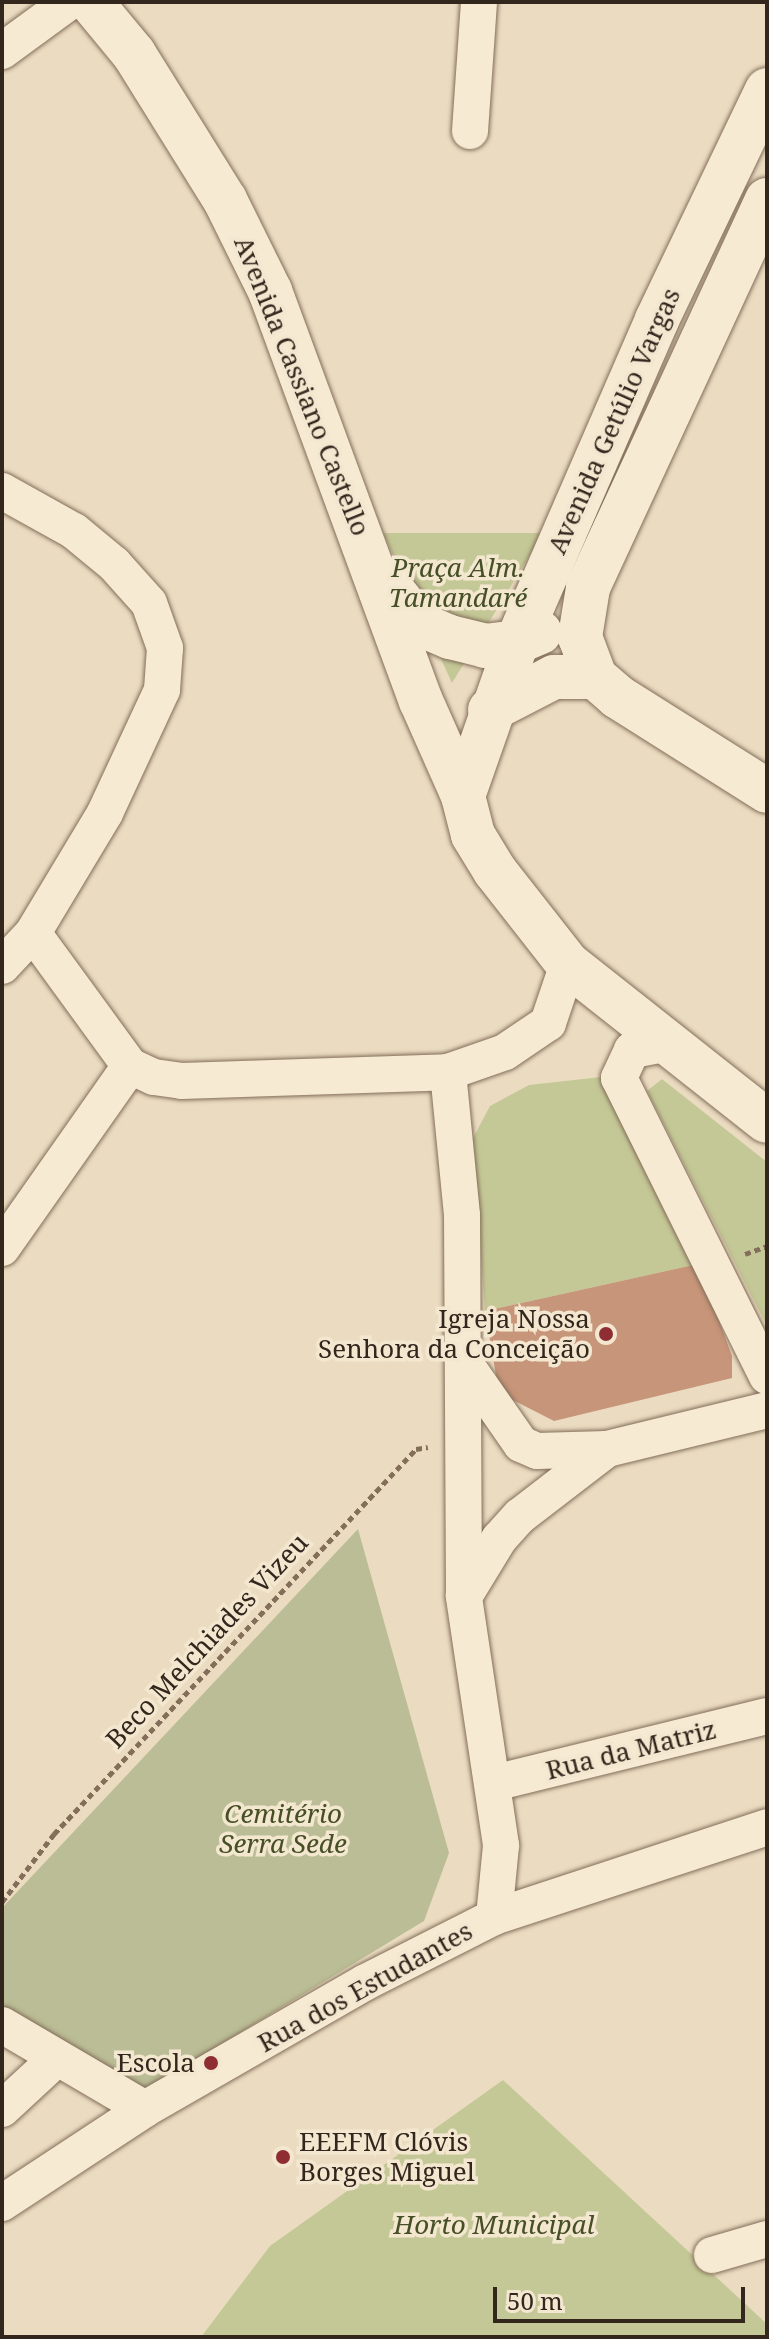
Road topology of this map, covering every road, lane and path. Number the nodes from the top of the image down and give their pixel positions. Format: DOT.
graph roads {
  1 [pos="69,2"];
  2 [pos="91,2"];
  3 [pos="479,2"];
  4 [pos="2,51"];
  5 [pos="767,90"];
  6 [pos="470,131"];
  7 [pos="767,200"];
  8 [pos="657,320"];
  9 [pos="705,343"];
  10 [pos="2,491"];
  11 [pos="375,569"];
  12 [pos="581,611"];
  13 [pos="517,642"];
  14 [pos="595,677"];
  15 [pos="490,710"];
  16 [pos="767,791"];
  17 [pos="463,796"];
  18 [pos="33,933"];
  19 [pos="568,964"];
  20 [pos="2,966"];
  21 [pos="669,1043"];
  22 [pos="130,1066"];
  23 [pos="448,1072"];
  24 [pos="767,1121"];
  25 [pos="2,1248"];
  26 [pos="464,1362"];
  27 [pos="767,1376"];
  28 [pos="767,1410"];
  29 [pos="464,1441"];
  30 [pos="607,1449"];
  31 [pos="464,1596"];
  32 [pos="767,1716"];
  33 [pos="494,1783"];
  34 [pos="767,1827"];
  35 [pos="2,1902"];
  36 [pos="494,1917"];
  37 [pos="2,2025"];
  38 [pos="57,2058"];
  39 [pos="2,2109"];
  40 [pos="145,2109"];
  41 [pos="2,2203"];
  42 [pos="767,2239"];
  43 [pos="712,2255"];
  1 -- 4 [label="street"];
  2 -- 11 [label="street, Avenida Cassiano Castello"];
  3 -- 6 [label="street"];
  5 -- 8 [label="street, Avenida Getúlio Vargas"];
  7 -- 9 [label="street, Avenida Getúlio Vargas"];
  8 -- 9 [label="street"];
  8 -- 13 [label="street, Avenida Getúlio Vargas"];
  9 -- 12 [label="street, Avenida Getúlio Vargas"];
  10 -- 18 [label="street"];
  11 -- 13 [label="street"];
  11 -- 17 [label="street, Avenida Cassiano Castello"];
  12 -- 13 [label="street"];
  12 -- 14 [label="street, Avenida Getúlio Vargas"];
  13 -- 15 [label="street, Avenida Getúlio Vargas"];
  14 -- 15 [label="street"];
  14 -- 16 [label="street"];
  15 -- 17 [label="street, Avenida Getúlio Vargas"];
  17 -- 19 [label="street"];
  18 -- 20 [label="street"];
  18 -- 22 [label="street"];
  19 -- 21 [label="street"];
  19 -- 23 [label="street"];
  21 -- 24 [label="street"];
  21 -- 27 [label="street"];
  22 -- 23 [label="street"];
  22 -- 25 [label="street"];
  23 -- 26 [label="street, Rua dos Estudantes"];
  26 -- 29 [label="street, Rua dos Estudantes"];
  26 -- 30 [label="street"];
  28 -- 30 [label="street"];
  29 -- 31 [label="street, Rua dos Estudantes"];
  29 -- 35 [label="path, Beco Melchiades Vizeu"];
  30 -- 31 [label="street"];
  31 -- 33 [label="street, Rua dos Estudantes"];
  32 -- 33 [label="street, Rua da Matriz"];
  33 -- 36 [label="street, Rua dos Estudantes"];
  34 -- 36 [label="street"];
  36 -- 40 [label="street, Rua dos Estudantes"];
  37 -- 38 [label="street"];
  38 -- 39 [label="street"];
  38 -- 40 [label="street"];
  40 -- 41 [label="street, Rua dos Estudantes"];
  42 -- 43 [label="street"];
}
